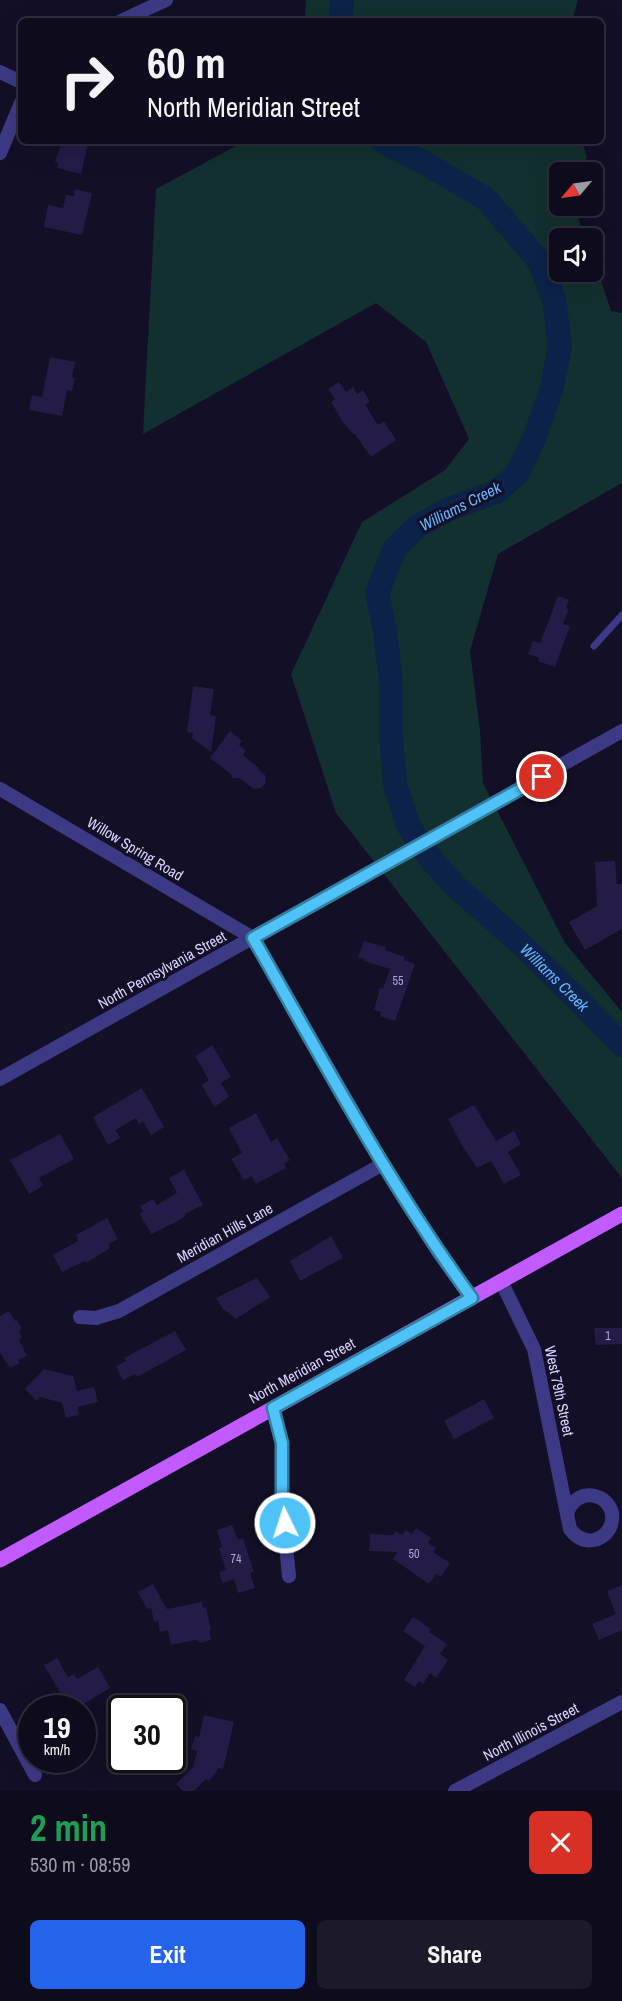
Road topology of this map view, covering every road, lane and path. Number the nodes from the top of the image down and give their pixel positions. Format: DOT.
graph roads {
  1 [pos="166,0"];
  2 [pos="127,18"];
  3 [pos="0,72"];
  4 [pos="18,81"];
  5 [pos="18,110"];
  6 [pos="0,153"];
  7 [pos="622,615"];
  8 [pos="594,646"];
  9 [pos="622,731"];
  10 [pos="0,789"];
  11 [pos="253,938"];
  12 [pos="0,1079"];
  13 [pos="383,1164"];
  14 [pos="622,1214"];
  15 [pos="501,1281"];
  16 [pos="472,1298"];
  17 [pos="80,1317"];
  18 [pos="273,1408"];
  19 [pos="567,1514"];
  20 [pos="0,1560"];
  21 [pos="290,1576"];
  22 [pos="622,1702"];
  23 [pos="0,1710"];
  24 [pos="35,1775"];
  25 [pos="455,1791"];
  1 -- 2 [label="street"];
  3 -- 4 [label="street"];
  5 -- 6 [label="street"];
  7 -- 8 [label="lane"];
  9 -- 11 [label="street, North Pennsylvania Street"];
  10 -- 11 [label="street, Willow Spring Road"];
  11 -- 12 [label="street, North Pennsylvania Street"];
  11 -- 13 [label="street"];
  13 -- 16 [label="street"];
  13 -- 17 [label="street, Meridian Hills Lane"];
  14 -- 15 [label="main road, North Meridian Street"];
  15 -- 16 [label="main road, North Meridian Street"];
  15 -- 19 [label="street, West 79th Street"];
  16 -- 18 [label="main road, North Meridian Street"];
  18 -- 20 [label="main road, North Meridian Street"];
  18 -- 21 [label="street"];
  22 -- 25 [label="street, North Illinois Street"];
  23 -- 24 [label="street"];
}
